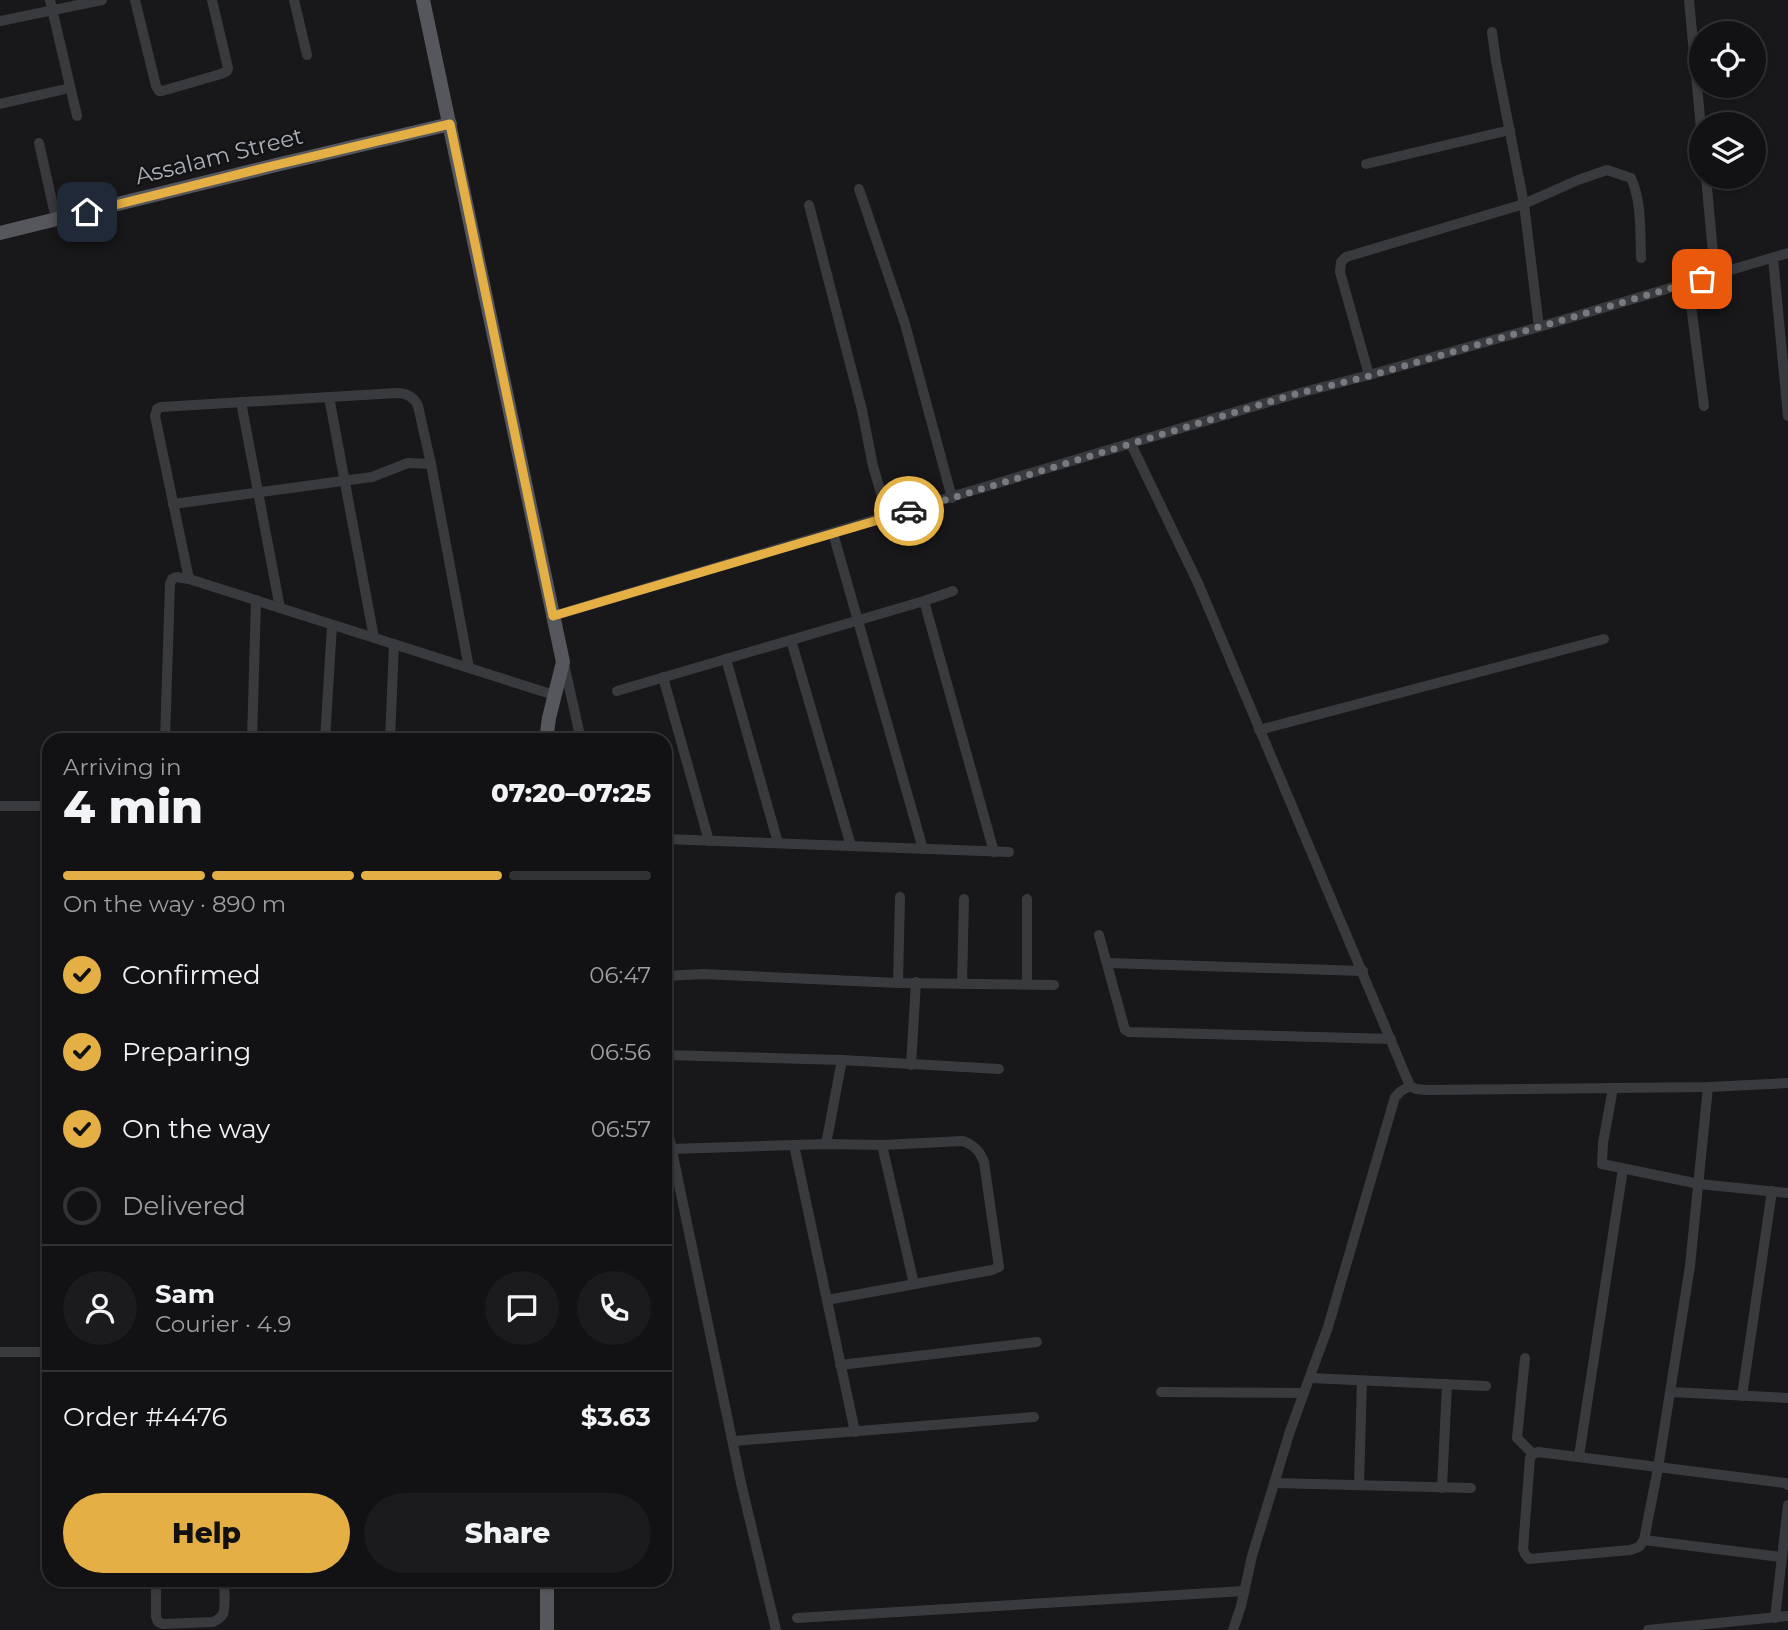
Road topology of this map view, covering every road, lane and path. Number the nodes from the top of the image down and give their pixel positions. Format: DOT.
graph roads {
  1 [pos="102,0"];
  2 [pos="135,0"];
  3 [pos="212,0"];
  4 [pos="295,0"];
  5 [pos="423,0"];
  6 [pos="1689,0"];
  7 [pos="51,5"];
  8 [pos="0,21"];
  9 [pos="1492,32"];
  10 [pos="307,55"];
  11 [pos="70,88"];
  12 [pos="0,104"];
  13 [pos="1700,112"];
  14 [pos="77,116"];
  15 [pos="450,124"];
  16 [pos="1510,130"];
  17 [pos="39,143"];
  18 [pos="1366,164"];
  19 [pos="859,189"];
  20 [pos="1707,189"];
  21 [pos="1524,204"];
  22 [pos="809,205"];
  23 [pos="55,219"];
  24 [pos="0,233"];
  25 [pos="1788,253"];
  26 [pos="1641,258"];
  27 [pos="1773,258"];
  28 [pos="1715,275"];
  29 [pos="1688,282"];
  30 [pos="1539,327"];
  31 [pos="1369,376"];
  32 [pos="329,397"];
  33 [pos="241,402"];
  34 [pos="1704,406"];
  35 [pos="1788,416"];
  36 [pos="1131,444"];
  37 [pos="431,464"];
  38 [pos="345,481"];
  39 [pos="258,494"];
  40 [pos="952,498"];
  41 [pos="173,505"];
  42 [pos="888,517"];
  43 [pos="832,533"];
  44 [pos="189,579"];
  45 [pos="953,590"];
  46 [pos="256,600"];
  47 [pos="924,601"];
  48 [pos="280,608"];
  49 [pos="553,616"];
  50 [pos="857,620"];
  51 [pos="332,625"];
  52 [pos="374,638"];
  53 [pos="1604,639"];
  54 [pos="791,640"];
  55 [pos="394,644"];
  56 [pos="726,659"];
  57 [pos="563,662"];
  58 [pos="469,668"];
  59 [pos="663,677"];
  60 [pos="617,691"];
  61 [pos="554,695"];
  62 [pos="1259,730"];
  63 [pos="165,733"];
  64 [pos="252,733"];
  65 [pos="325,733"];
  66 [pos="390,733"];
  67 [pos="547,733"];
  68 [pos="579,733"];
  69 [pos="0,806"];
  70 [pos="40,806"];
  71 [pos="672,839"];
  72 [pos="709,841"];
  73 [pos="778,844"];
  74 [pos="851,846"];
  75 [pos="923,849"];
  76 [pos="993,852"];
  77 [pos="1009,852"];
  78 [pos="900,897"];
  79 [pos="964,899"];
  80 [pos="1027,900"];
  81 [pos="1099,935"];
  82 [pos="1108,963"];
  83 [pos="1363,971"];
  84 [pos="672,976"];
  85 [pos="916,982"];
  86 [pos="898,983"];
  87 [pos="962,984"];
  88 [pos="1027,984"];
  89 [pos="1054,985"];
  90 [pos="1391,1040"];
  91 [pos="672,1055"];
  92 [pos="842,1060"];
  93 [pos="911,1065"];
  94 [pos="999,1069"];
  95 [pos="1788,1083"];
  96 [pos="1410,1086"];
  97 [pos="1708,1087"];
  98 [pos="1613,1088"];
  99 [pos="826,1144"];
  100 [pos="794,1145"];
  101 [pos="882,1145"];
  102 [pos="672,1150"];
  103 [pos="1623,1169"];
  104 [pos="1699,1184"];
  105 [pos="1772,1191"];
  106 [pos="1788,1193"];
  107 [pos="914,1284"];
  108 [pos="827,1300"];
  109 [pos="1037,1342"];
  110 [pos="0,1352"];
  111 [pos="42,1352"];
  112 [pos="1525,1357"];
  113 [pos="840,1365"];
  114 [pos="1310,1378"];
  115 [pos="1362,1381"];
  116 [pos="1447,1384"];
  117 [pos="1486,1386"];
  118 [pos="1161,1392"];
  119 [pos="1670,1392"];
  120 [pos="1304,1393"];
  121 [pos="1742,1396"];
  122 [pos="1788,1398"];
  123 [pos="1034,1416"];
  124 [pos="855,1432"];
  125 [pos="734,1441"];
  126 [pos="1533,1454"];
  127 [pos="1579,1456"];
  128 [pos="1658,1468"];
  129 [pos="1274,1483"];
  130 [pos="1359,1485"];
  131 [pos="1788,1485"];
  132 [pos="1442,1488"];
  133 [pos="1471,1488"];
  134 [pos="1788,1505"];
  135 [pos="1644,1540"];
  136 [pos="1781,1557"];
  137 [pos="156,1587"];
  138 [pos="224,1587"];
  139 [pos="547,1587"];
  140 [pos="1244,1591"];
  141 [pos="1788,1616"];
  142 [pos="797,1618"];
  143 [pos="1775,1618"];
  144 [pos="1756,1625"];
  145 [pos="1683,1628"];
  146 [pos="547,1630"];
  147 [pos="776,1630"];
  148 [pos="1233,1630"];
  149 [pos="1648,1630"];
  1 -- 7 [label="street"];
  2 -- 3 [label="street"];
  4 -- 10 [label="street"];
  5 -- 15 [label="main road"];
  6 -- 13 [label="street"];
  7 -- 8 [label="street"];
  7 -- 11 [label="street"];
  9 -- 16 [label="street"];
  11 -- 12 [label="street"];
  11 -- 14 [label="street"];
  15 -- 23 [label="main road, Assalam Street"];
  15 -- 49 [label="main road"];
  16 -- 18 [label="street"];
  16 -- 21 [label="street"];
  17 -- 23 [label="street"];
  19 -- 40 [label="street"];
  20 -- 28 [label="street"];
  21 -- 26 [label="street"];
  21 -- 30 [label="street"];
  21 -- 31 [label="street"];
  22 -- 42 [label="street"];
  23 -- 24 [label="main road, Assalam Street"];
  25 -- 27 [label="street"];
  27 -- 28 [label="street"];
  27 -- 35 [label="street"];
  28 -- 29 [label="street"];
  29 -- 30 [label="street"];
  29 -- 34 [label="street"];
  30 -- 31 [label="street"];
  31 -- 36 [label="street"];
  32 -- 33 [label="street"];
  32 -- 37 [label="street"];
  32 -- 38 [label="street"];
  33 -- 39 [label="street"];
  33 -- 41 [label="street"];
  36 -- 40 [label="street"];
  36 -- 62 [label="street"];
  37 -- 38 [label="street"];
  37 -- 58 [label="street"];
  38 -- 39 [label="street"];
  38 -- 52 [label="street"];
  39 -- 41 [label="street"];
  39 -- 48 [label="street"];
  40 -- 42 [label="street"];
  41 -- 44 [label="street"];
  42 -- 43 [label="street"];
  43 -- 49 [label="street"];
  43 -- 50 [label="street"];
  44 -- 46 [label="street"];
  44 -- 63 [label="street"];
  45 -- 47 [label="street"];
  46 -- 48 [label="street"];
  46 -- 64 [label="street"];
  47 -- 50 [label="street"];
  47 -- 76 [label="street"];
  48 -- 51 [label="street"];
  49 -- 57 [label="main road"];
  50 -- 54 [label="street"];
  50 -- 75 [label="street"];
  51 -- 52 [label="street"];
  51 -- 65 [label="street"];
  52 -- 55 [label="street"];
  53 -- 62 [label="street"];
  54 -- 56 [label="street"];
  54 -- 74 [label="street"];
  55 -- 58 [label="street"];
  55 -- 66 [label="street"];
  56 -- 59 [label="street"];
  56 -- 73 [label="street"];
  57 -- 61 [label="main road"];
  57 -- 68 [label="street"];
  58 -- 61 [label="street"];
  59 -- 60 [label="street"];
  59 -- 72 [label="street"];
  61 -- 67 [label="main road"];
  62 -- 83 [label="street"];
  69 -- 70 [label="street"];
  71 -- 72 [label="street"];
  72 -- 73 [label="street"];
  73 -- 74 [label="street"];
  74 -- 75 [label="street"];
  75 -- 76 [label="street"];
  76 -- 77 [label="street"];
  78 -- 86 [label="street"];
  79 -- 87 [label="street"];
  80 -- 88 [label="street"];
  81 -- 82 [label="street"];
  82 -- 83 [label="street"];
  82 -- 90 [label="street"];
  83 -- 90 [label="street"];
  84 -- 86 [label="street"];
  85 -- 86 [label="street"];
  85 -- 87 [label="street"];
  85 -- 93 [label="street"];
  87 -- 88 [label="street"];
  88 -- 89 [label="street"];
  90 -- 96 [label="street"];
  91 -- 92 [label="street"];
  92 -- 93 [label="street"];
  92 -- 99 [label="street"];
  93 -- 94 [label="street"];
  95 -- 97 [label="street"];
  96 -- 98 [label="street"];
  96 -- 114 [label="street"];
  97 -- 98 [label="street"];
  97 -- 104 [label="street"];
  98 -- 103 [label="street"];
  99 -- 100 [label="street"];
  99 -- 101 [label="street"];
  100 -- 102 [label="street"];
  100 -- 108 [label="street"];
  101 -- 107 [label="street"];
  101 -- 107 [label="street"];
  102 -- 125 [label="street"];
  103 -- 104 [label="street"];
  103 -- 127 [label="street"];
  104 -- 105 [label="street"];
  104 -- 119 [label="street"];
  105 -- 106 [label="street"];
  105 -- 121 [label="street"];
  107 -- 108 [label="street"];
  108 -- 113 [label="street"];
  109 -- 113 [label="street"];
  110 -- 111 [label="street"];
  112 -- 126 [label="street"];
  113 -- 124 [label="street"];
  114 -- 115 [label="street"];
  114 -- 120 [label="street"];
  115 -- 116 [label="street"];
  115 -- 130 [label="street"];
  116 -- 117 [label="street"];
  116 -- 132 [label="street"];
  118 -- 120 [label="street"];
  119 -- 121 [label="street"];
  119 -- 128 [label="street"];
  120 -- 129 [label="street"];
  121 -- 122 [label="street"];
  123 -- 124 [label="street"];
  124 -- 125 [label="street"];
  125 -- 147 [label="street"];
  126 -- 127 [label="street"];
  126 -- 135 [label="street"];
  127 -- 128 [label="street"];
  128 -- 131 [label="street"];
  128 -- 135 [label="street"];
  129 -- 130 [label="street"];
  129 -- 140 [label="street"];
  130 -- 132 [label="street"];
  132 -- 133 [label="street"];
  134 -- 136 [label="street"];
  135 -- 136 [label="street"];
  136 -- 143 [label="street"];
  137 -- 138 [label="street"];
  139 -- 146 [label="main road"];
  140 -- 142 [label="street"];
  140 -- 148 [label="street"];
  141 -- 143 [label="street"];
  143 -- 144 [label="street"];
  144 -- 145 [label="street"];
  145 -- 149 [label="street"];
}
